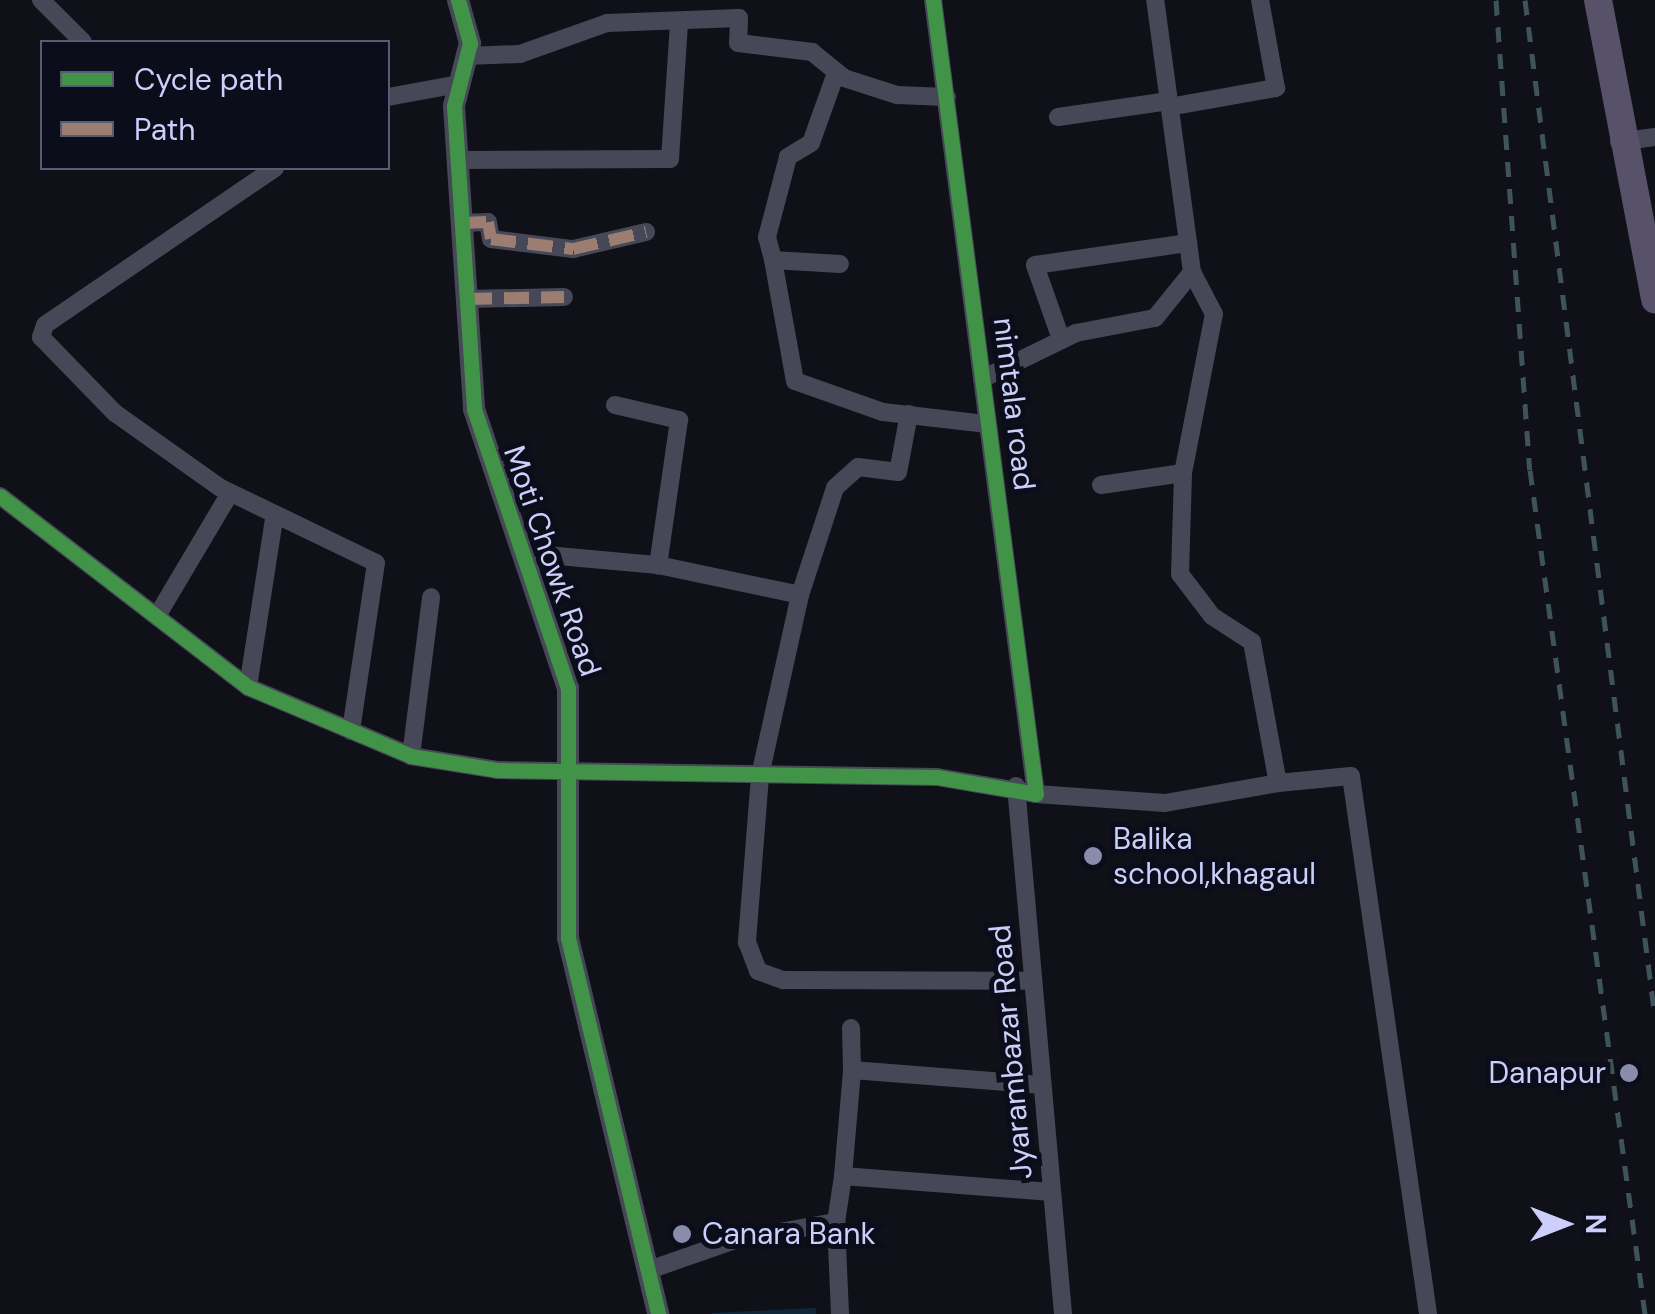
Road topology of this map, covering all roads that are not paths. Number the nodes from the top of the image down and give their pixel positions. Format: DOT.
graph roads {
  1 [pos="41,0"];
  2 [pos="933,0"];
  3 [pos="1155,0"];
  4 [pos="1260,0"];
  5 [pos="1598,0"];
  6 [pos="466,7"];
  7 [pos="723,9"];
  8 [pos="679,25"];
  9 [pos="82,40"];
  10 [pos="467,56"];
  11 [pos="836,73"];
  12 [pos="460,84"];
  13 [pos="390,97"];
  14 [pos="947,98"];
  15 [pos="1169,104"];
  16 [pos="1058,117"];
  17 [pos="1655,136"];
  18 [pos="1618,142"];
  19 [pos="457,160"];
  20 [pos="272,170"];
  21 [pos="461,223"];
  22 [pos="646,232"];
  23 [pos="1188,244"];
  24 [pos="773,260"];
  25 [pos="840,264"];
  26 [pos="1192,272"];
  27 [pos="1651,296"];
  28 [pos="564,298"];
  29 [pos="467,299"];
  30 [pos="1060,339"];
  31 [pos="982,379"];
  32 [pos="615,405"];
  33 [pos="909,414"];
  34 [pos="987,424"];
  35 [pos="1183,473"];
  36 [pos="1100,485"];
  37 [pos="230,493"];
  38 [pos="0,496"];
  39 [pos="274,518"];
  40 [pos="524,553"];
  41 [pos="658,564"];
  42 [pos="800,595"];
  43 [pos="431,597"];
  44 [pos="157,616"];
  45 [pos="248,688"];
  46 [pos="352,732"];
  47 [pos="411,756"];
  48 [pos="573,767"];
  49 [pos="760,776"];
  50 [pos="1278,783"];
  51 [pos="1016,786"];
  52 [pos="1036,794"];
  53 [pos="1032,981"];
  54 [pos="851,1028"];
  55 [pos="852,1070"];
  56 [pos="1041,1085"];
  57 [pos="843,1176"];
  58 [pos="1051,1192"];
  59 [pos="836,1222"];
  60 [pos="649,1270"];
  61 [pos="658,1314"];
  62 [pos="840,1314"];
  63 [pos="1064,1314"];
  64 [pos="1428,1314"];
  1 -- 9 [label="street"];
  2 -- 14 [label="street, nimtala road"];
  3 -- 15 [label="street"];
  4 -- 15 [label="street"];
  5 -- 18 [label="main road"];
  6 -- 10 [label="street, Moti Chowk Road"];
  7 -- 8 [label="street"];
  7 -- 11 [label="street"];
  8 -- 10 [label="street"];
  8 -- 19 [label="street"];
  10 -- 12 [label="street, Moti Chowk Road"];
  11 -- 14 [label="street"];
  11 -- 24 [label="street"];
  12 -- 13 [label="street"];
  12 -- 19 [label="street, Moti Chowk Road"];
  14 -- 31 [label="street, nimtala road"];
  15 -- 16 [label="street"];
  15 -- 23 [label="street"];
  17 -- 18 [label="street"];
  18 -- 27 [label="main road"];
  19 -- 21 [label="street, Moti Chowk Road"];
  20 -- 37 [label="street"];
  21 -- 22 [label="street"];
  21 -- 29 [label="street, Moti Chowk Road"];
  23 -- 26 [label="street"];
  23 -- 30 [label="street"];
  24 -- 25 [label="street"];
  24 -- 33 [label="street"];
  26 -- 30 [label="street"];
  26 -- 35 [label="street"];
  28 -- 29 [label="street"];
  29 -- 40 [label="street, Moti Chowk Road"];
  30 -- 31 [label="street"];
  31 -- 34 [label="street, nimtala road"];
  32 -- 41 [label="street"];
  33 -- 34 [label="street"];
  33 -- 42 [label="street"];
  34 -- 52 [label="street, nimtala road"];
  35 -- 36 [label="street"];
  35 -- 50 [label="street"];
  37 -- 39 [label="street"];
  37 -- 44 [label="street"];
  38 -- 44 [label="street"];
  39 -- 45 [label="street"];
  39 -- 46 [label="street"];
  40 -- 41 [label="street"];
  40 -- 48 [label="street, Moti Chowk Road"];
  41 -- 42 [label="street"];
  42 -- 49 [label="street"];
  43 -- 47 [label="street"];
  44 -- 45 [label="street"];
  45 -- 46 [label="street"];
  46 -- 47 [label="street"];
  47 -- 48 [label="street"];
  48 -- 49 [label="street"];
  48 -- 60 [label="street, Moti Chowk Road"];
  49 -- 51 [label="street"];
  49 -- 53 [label="street"];
  50 -- 52 [label="street"];
  50 -- 64 [label="street"];
  51 -- 52 [label="street"];
  51 -- 53 [label="street, Jyarambazar Road"];
  53 -- 56 [label="street, Jyarambazar Road"];
  54 -- 55 [label="street"];
  55 -- 56 [label="street"];
  55 -- 57 [label="street"];
  56 -- 58 [label="street, Jyarambazar Road"];
  57 -- 58 [label="street"];
  57 -- 59 [label="street"];
  58 -- 63 [label="street, Jyarambazar Road"];
  59 -- 60 [label="street"];
  59 -- 62 [label="street"];
  60 -- 61 [label="street, Moti Chowk Road"];
}
